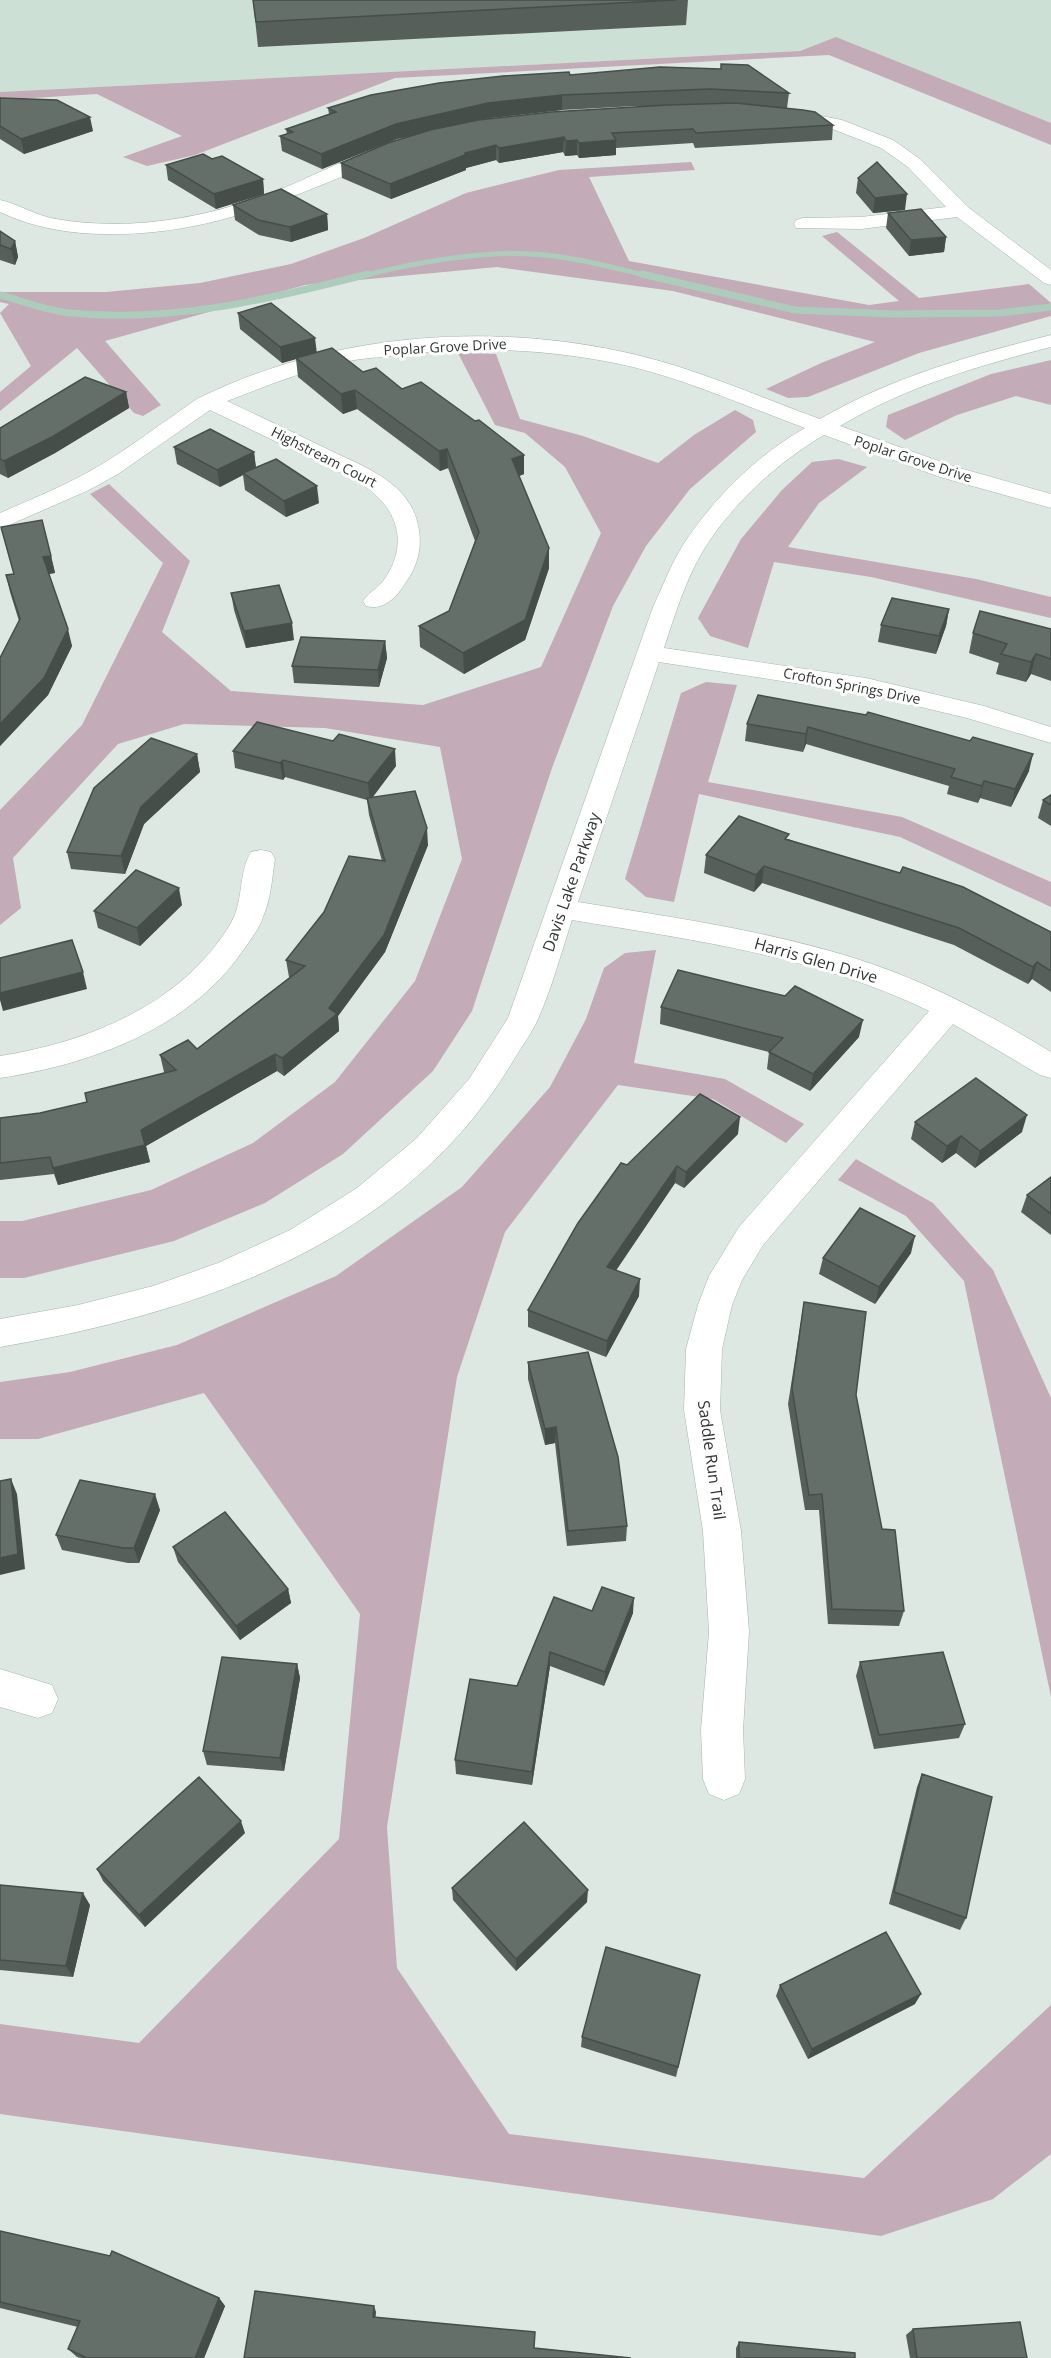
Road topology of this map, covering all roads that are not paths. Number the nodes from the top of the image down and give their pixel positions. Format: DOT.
graph roads {
  1 [pos="768,112"];
  2 [pos="397,147"];
  3 [pos="0,205"];
  4 [pos="960,211"];
  5 [pos="802,224"];
  6 [pos="1051,279"];
  7 [pos="1051,341"];
  8 [pos="209,401"];
  9 [pos="820,427"];
  10 [pos="1051,501"];
  11 [pos="0,522"];
  12 [pos="375,601"];
  13 [pos="650,653"];
  14 [pos="1051,735"];
  15 [pos="261,859"];
  16 [pos="561,909"];
  17 [pos="949,1008"];
  18 [pos="0,1067"];
  19 [pos="1051,1067"];
  20 [pos="0,1333"];
  21 [pos="0,1688"];
  22 [pos="38,1699"];
  23 [pos="724,1779"];
  1 -- 4 [label="street"];
  2 -- 3 [label="street"];
  4 -- 5 [label="street"];
  4 -- 6 [label="street"];
  7 -- 9 [label="street, Davis Lake Parkway"];
  8 -- 9 [label="street, Poplar Grove Drive"];
  8 -- 11 [label="street, Poplar Grove Drive"];
  8 -- 12 [label="street, Highstream Court"];
  9 -- 10 [label="street, Poplar Grove Drive"];
  9 -- 13 [label="street, Davis Lake Parkway"];
  13 -- 14 [label="street, Crofton Springs Drive"];
  13 -- 16 [label="street, Davis Lake Parkway"];
  15 -- 18 [label="street"];
  16 -- 17 [label="street, Harris Glen Drive"];
  16 -- 20 [label="street, Davis Lake Parkway"];
  17 -- 19 [label="street, Harris Glen Drive"];
  17 -- 23 [label="street, Saddle Run Trail"];
  21 -- 22 [label="street"];
}
